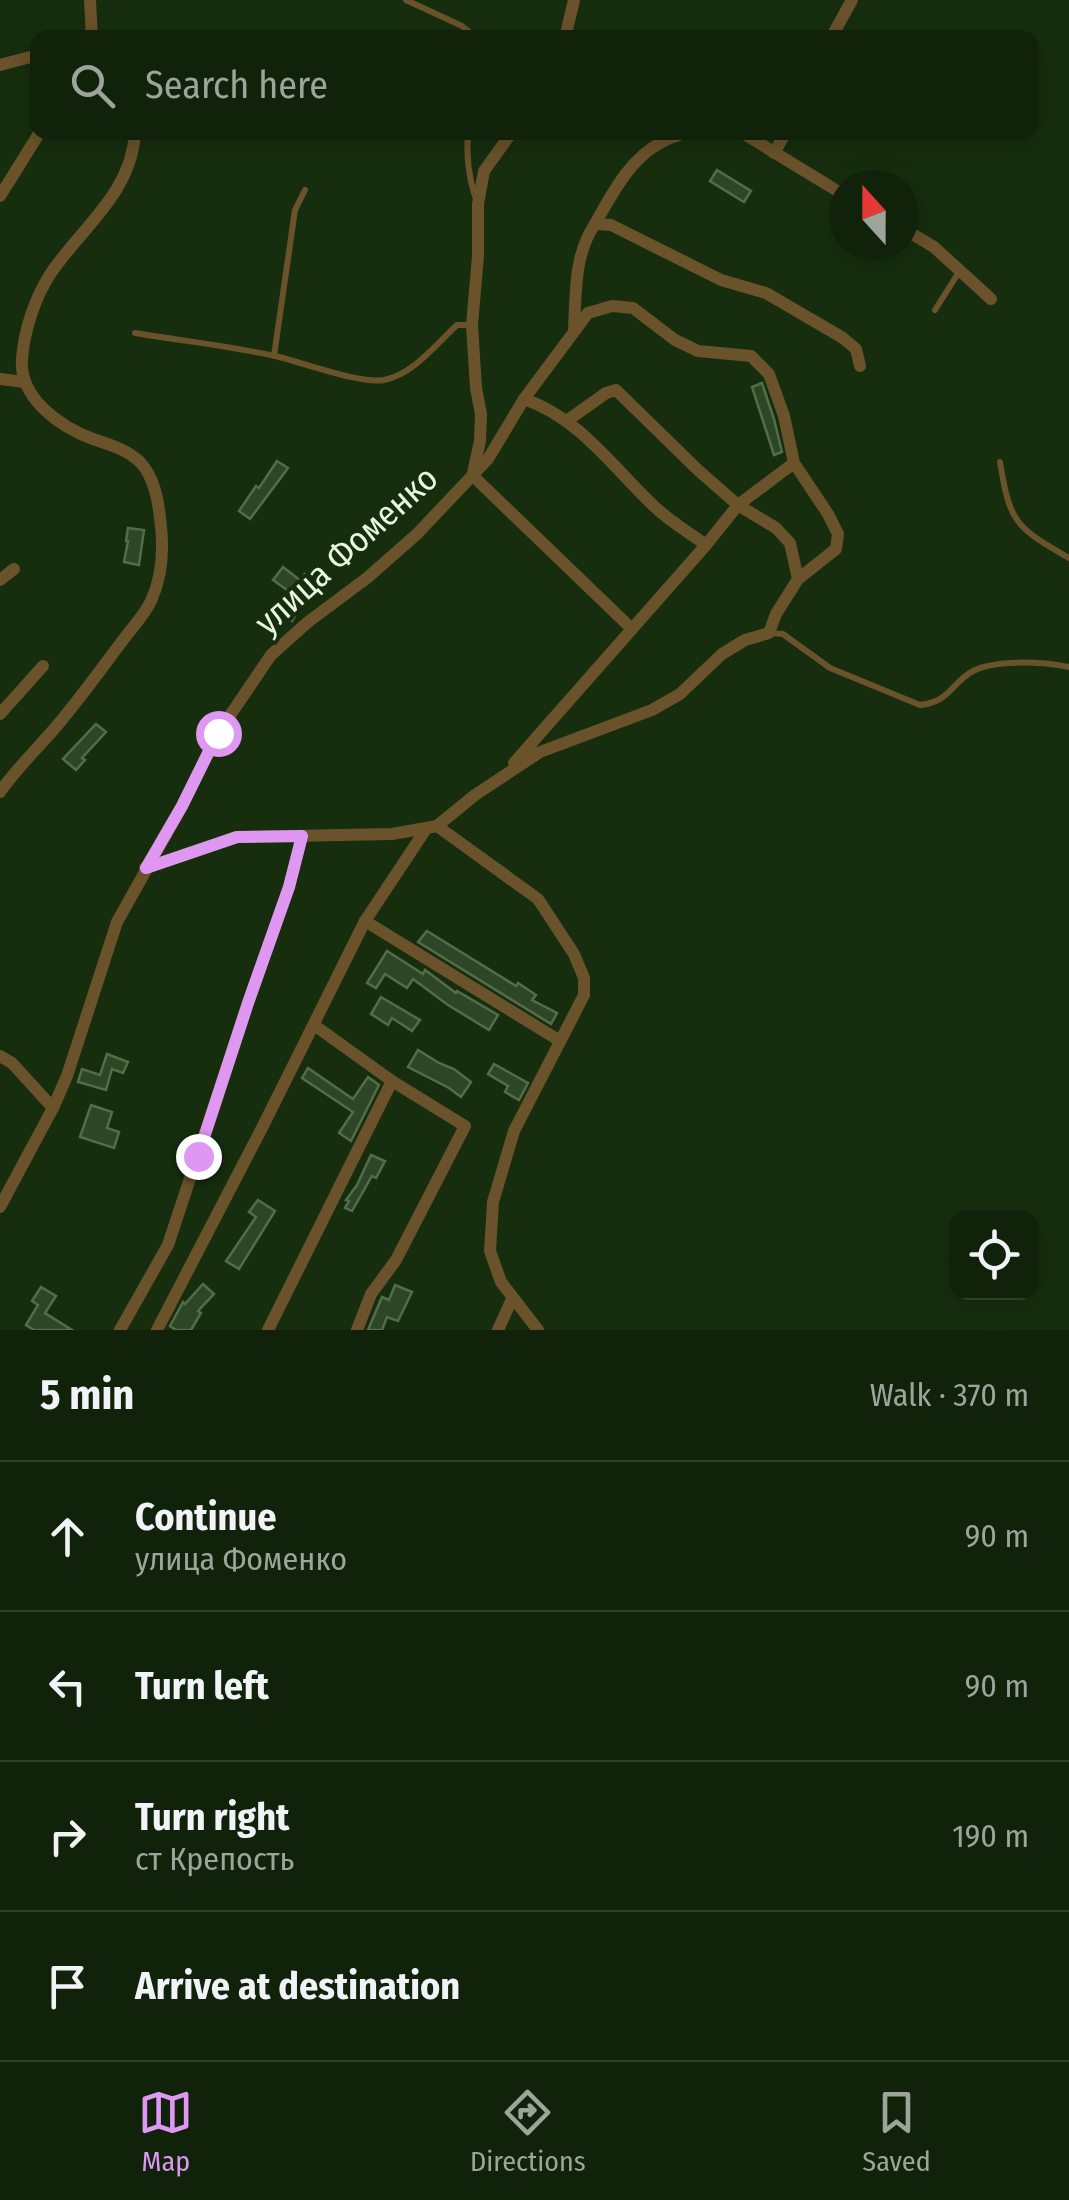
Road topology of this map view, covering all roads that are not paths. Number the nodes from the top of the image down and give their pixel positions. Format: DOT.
graph roads {
  1 [pos="90,0"];
  2 [pos="406,0"];
  3 [pos="574,0"];
  4 [pos="852,0"];
  5 [pos="92,30"];
  6 [pos="467,30"];
  7 [pos="567,30"];
  8 [pos="835,30"];
  9 [pos="30,57"];
  10 [pos="0,65"];
  11 [pos="35,140"];
  12 [pos="134,140"];
  13 [pos="467,140"];
  14 [pos="506,140"];
  15 [pos="667,140"];
  16 [pos="754,140"];
  17 [pos="781,140"];
  18 [pos="774,153"];
  19 [pos="829,186"];
  20 [pos="304,190"];
  21 [pos="0,196"];
  22 [pos="478,204"];
  23 [pos="595,224"];
  24 [pos="919,238"];
  25 [pos="960,271"];
  26 [pos="991,300"];
  27 [pos="935,310"];
  28 [pos="472,325"];
  29 [pos="574,329"];
  30 [pos="135,332"];
  31 [pos="274,356"];
  32 [pos="860,366"];
  33 [pos="0,379"];
  34 [pos="24,382"];
  35 [pos="524,399"];
  36 [pos="568,420"];
  37 [pos="794,462"];
  38 [pos="1000,462"];
  39 [pos="473,476"];
  40 [pos="738,504"];
  41 [pos="706,546"];
  42 [pos="1069,558"];
  43 [pos="14,569"];
  44 [pos="798,578"];
  45 [pos="0,580"];
  46 [pos="632,629"];
  47 [pos="769,633"];
  48 [pos="43,666"];
  49 [pos="1069,666"];
  50 [pos="0,714"];
  51 [pos="502,776"];
  52 [pos="0,792"];
  53 [pos="432,827"];
  54 [pos="302,836"];
  55 [pos="146,868"];
  56 [pos="365,921"];
  57 [pos="314,1025"];
  58 [pos="560,1042"];
  59 [pos="0,1056"];
  60 [pos="392,1080"];
  61 [pos="53,1108"];
  62 [pos="0,1207"];
  63 [pos="512,1299"];
  64 [pos="120,1330"];
  65 [pos="156,1330"];
  66 [pos="268,1330"];
  67 [pos="356,1330"];
  68 [pos="498,1330"];
  69 [pos="538,1330"];
  1 -- 5 [label="street"];
  2 -- 6 [label="lane"];
  3 -- 7 [label="street"];
  4 -- 8 [label="street"];
  9 -- 10 [label="street"];
  11 -- 21 [label="street"];
  12 -- 34 [label="street"];
  13 -- 22 [label="lane"];
  14 -- 22 [label="street"];
  15 -- 23 [label="street"];
  16 -- 18 [label="street"];
  17 -- 18 [label="street"];
  18 -- 19 [label="street"];
  20 -- 31 [label="lane"];
  22 -- 28 [label="street"];
  23 -- 29 [label="street"];
  23 -- 32 [label="street"];
  24 -- 25 [label="street"];
  25 -- 26 [label="street"];
  25 -- 27 [label="lane"];
  28 -- 31 [label="lane"];
  28 -- 39 [label="street"];
  29 -- 35 [label="street, улица Фоменко"];
  29 -- 37 [label="street"];
  30 -- 31 [label="lane"];
  33 -- 34 [label="street"];
  34 -- 52 [label="street"];
  35 -- 36 [label="street"];
  35 -- 39 [label="street, улица Фоменко"];
  36 -- 40 [label="street"];
  36 -- 41 [label="street"];
  37 -- 40 [label="street"];
  37 -- 44 [label="street"];
  38 -- 42 [label="lane"];
  39 -- 46 [label="street"];
  39 -- 55 [label="street, улица Фоменко"];
  40 -- 41 [label="street"];
  40 -- 44 [label="street"];
  41 -- 46 [label="street"];
  43 -- 45 [label="street"];
  44 -- 47 [label="street"];
  46 -- 51 [label="street"];
  47 -- 49 [label="lane"];
  47 -- 51 [label="street"];
  48 -- 50 [label="street"];
  51 -- 53 [label="street"];
  53 -- 54 [label="street"];
  53 -- 56 [label="street"];
  53 -- 58 [label="street"];
  54 -- 55 [label="street"];
  54 -- 64 [label="street"];
  55 -- 61 [label="street, улица Фоменко"];
  56 -- 57 [label="street"];
  56 -- 58 [label="street"];
  57 -- 60 [label="street"];
  57 -- 65 [label="street"];
  58 -- 63 [label="street"];
  59 -- 61 [label="street"];
  60 -- 66 [label="street"];
  60 -- 67 [label="street"];
  61 -- 62 [label="street, улица Фоменко"];
  63 -- 68 [label="street"];
  63 -- 69 [label="street"];
}
